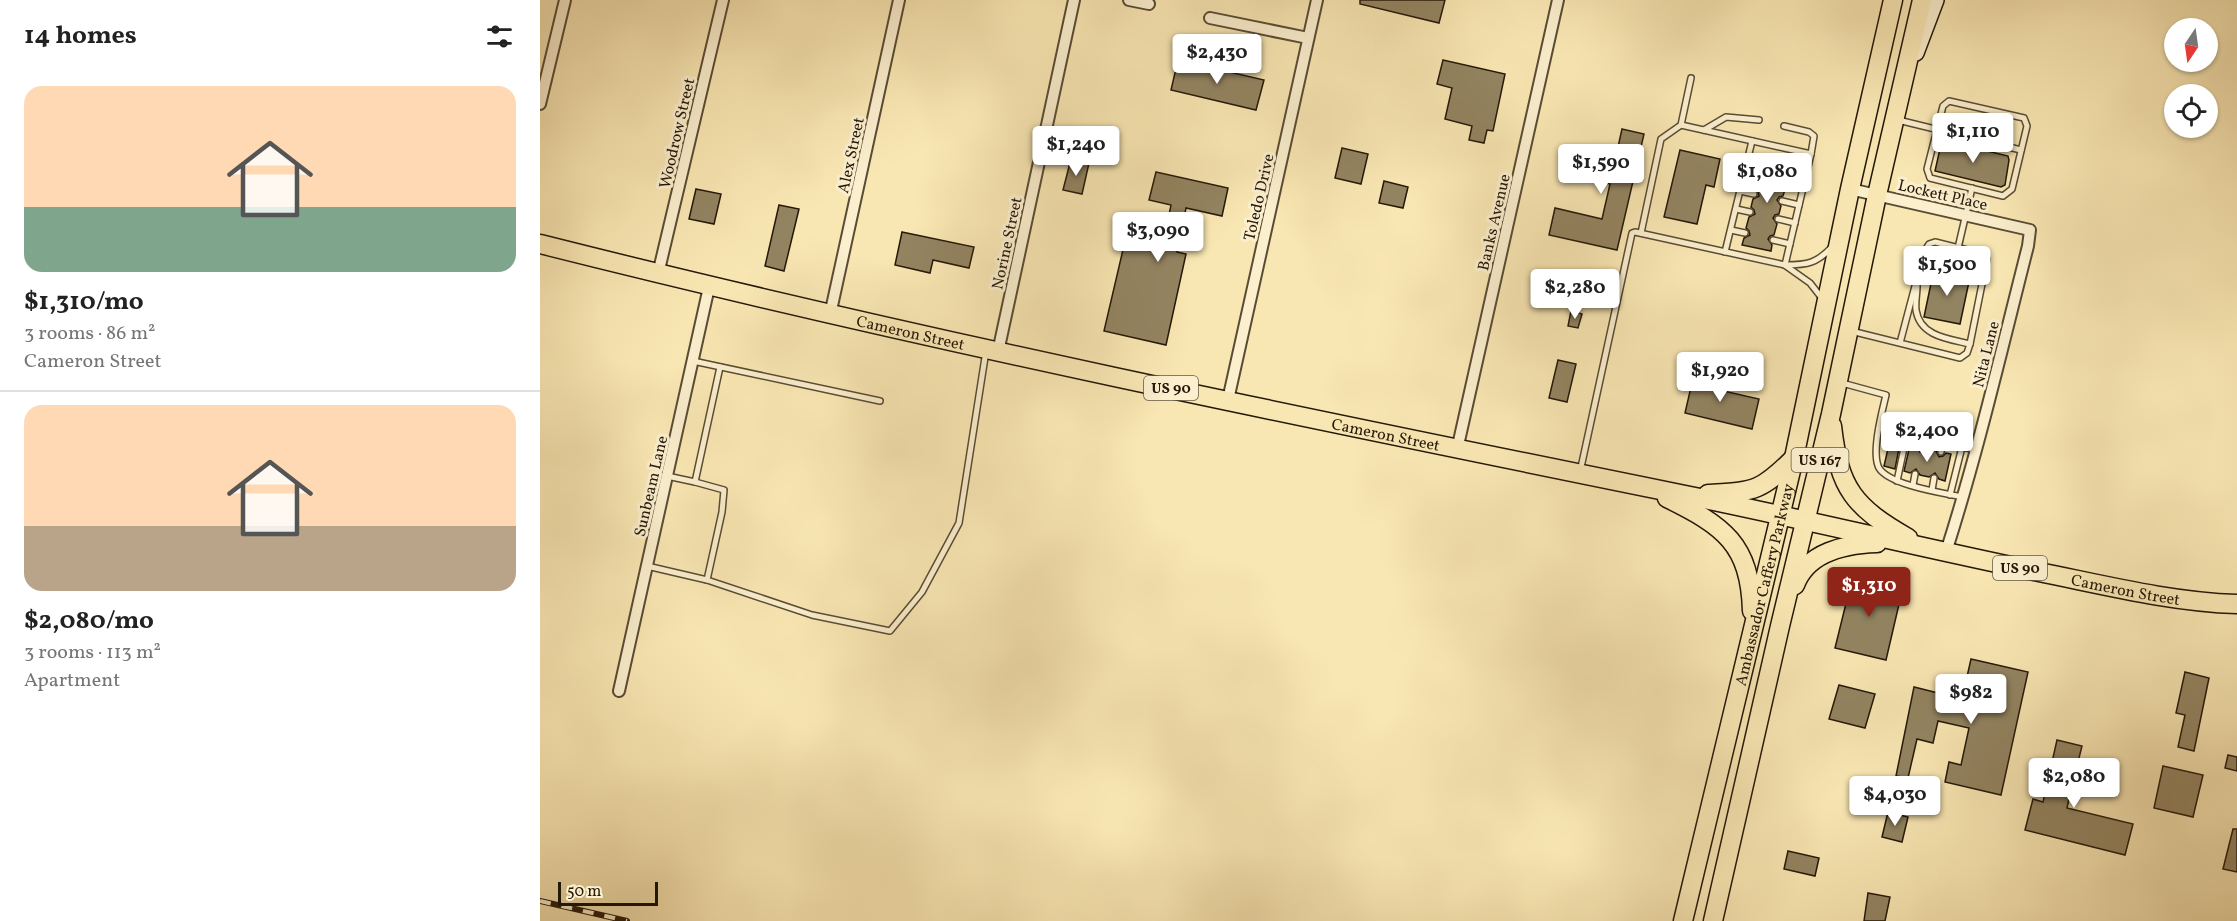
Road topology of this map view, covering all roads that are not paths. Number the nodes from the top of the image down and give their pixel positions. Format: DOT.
graph roads {
  1 [pos="565,0"];
  2 [pos="723,0"];
  3 [pos="899,0"];
  4 [pos="1074,0"];
  5 [pos="1129,0"];
  6 [pos="1317,0"];
  7 [pos="1558,0"];
  8 [pos="1893,0"];
  9 [pos="1922,0"];
  10 [pos="1936,0"];
  11 [pos="1149,4"];
  12 [pos="1210,18"];
  13 [pos="1308,38"];
  14 [pos="1691,78"];
  15 [pos="1901,92"];
  16 [pos="540,104"];
  17 [pos="1895,119"];
  18 [pos="1759,120"];
  19 [pos="1681,125"];
  20 [pos="1784,126"];
  21 [pos="1704,130"];
  22 [pos="1937,130"];
  23 [pos="1752,141"];
  24 [pos="2021,150"];
  25 [pos="1811,154"];
  26 [pos="1745,168"];
  27 [pos="1759,172"];
  28 [pos="1788,178"];
  29 [pos="1805,182"];
  30 [pos="1972,188"];
  31 [pos="1850,189"];
  32 [pos="1740,191"];
  33 [pos="1754,194"];
  34 [pos="1877,195"];
  35 [pos="1782,201"];
  36 [pos="1799,205"];
  37 [pos="1736,209"];
  38 [pos="1750,212"];
  39 [pos="1965,215"];
  40 [pos="1778,219"];
  41 [pos="1795,223"];
  42 [pos="1731,230"];
  43 [pos="2030,230"];
  44 [pos="1641,233"];
  45 [pos="1745,233"];
  46 [pos="1840,239"];
  47 [pos="1773,240"];
  48 [pos="540,244"];
  49 [pos="1790,244"];
  50 [pos="1958,248"];
  51 [pos="1725,252"];
  52 [pos="1785,265"];
  53 [pos="658,274"];
  54 [pos="1917,275"];
  55 [pos="709,286"];
  56 [pos="1825,311"];
  57 [pos="830,315"];
  58 [pos="1849,330"];
  59 [pos="1900,343"];
  60 [pos="1970,344"];
  61 [pos="992,351"];
  62 [pos="693,361"];
  63 [pos="720,368"];
  64 [pos="1837,382"];
  65 [pos="1228,400"];
  66 [pos="880,402"];
  67 [pos="1831,414"];
  68 [pos="1879,428"];
  69 [pos="1907,434"];
  70 [pos="1924,438"];
  71 [pos="1943,442"];
  72 [pos="1922,447"];
  73 [pos="1962,447"];
  74 [pos="1457,450"];
  75 [pos="1976,450"];
  76 [pos="1941,452"];
  77 [pos="1794,458"];
  78 [pos="1916,474"];
  79 [pos="1580,475"];
  80 [pos="667,476"];
  81 [pos="1935,478"];
  82 [pos="1897,481"];
  83 [pos="695,482"];
  84 [pos="1913,485"];
  85 [pos="1647,488"];
  86 [pos="1932,490"];
  87 [pos="1950,495"];
  88 [pos="1687,496"];
  89 [pos="1964,498"];
  90 [pos="1780,516"];
  91 [pos="1805,521"];
  92 [pos="1905,543"];
  93 [pos="1925,548"];
  94 [pos="1946,552"];
  95 [pos="647,566"];
  96 [pos="707,580"];
  97 [pos="2237,604"];
  98 [pos="1780,626"];
  99 [pos="1753,634"];
  100 [pos="619,691"];
  101 [pos="1683,921"];
  102 [pos="1713,921"];
  1 -- 16 [label="street"];
  2 -- 53 [label="street, Woodrow Street"];
  3 -- 57 [label="street, Alex Street"];
  4 -- 61 [label="street, Norine Street"];
  5 -- 11 [label="street"];
  6 -- 13 [label="street, Toledo Drive"];
  7 -- 74 [label="street, Banks Avenue"];
  8 -- 31 [label="main road, Ambassador Caffery Parkway / US 167"];
  9 -- 15 [label="main road, US 167"];
  10 -- 15 [label="main road"];
  12 -- 13 [label="street"];
  13 -- 65 [label="street, Toledo Drive"];
  14 -- 19 [label="lane"];
  15 -- 17 [label="main road, Ambassador Caffery Parkway / US 167"];
  17 -- 22 [label="lane"];
  17 -- 34 [label="main road, Ambassador Caffery Parkway / US 167"];
  18 -- 21 [label="lane"];
  19 -- 21 [label="lane"];
  19 -- 44 [label="lane"];
  20 -- 25 [label="lane"];
  21 -- 23 [label="lane"];
  22 -- 24 [label="lane"];
  22 -- 24 [label="lane"];
  22 -- 30 [label="lane"];
  23 -- 25 [label="lane"];
  23 -- 26 [label="lane"];
  24 -- 30 [label="lane"];
  25 -- 29 [label="lane"];
  26 -- 27 [label="lane"];
  26 -- 32 [label="lane"];
  28 -- 29 [label="lane"];
  29 -- 36 [label="lane"];
  30 -- 39 [label="lane"];
  31 -- 34 [label="street, Lockett Place"];
  31 -- 46 [label="main road, Ambassador Caffery Parkway / US 167"];
  32 -- 33 [label="lane"];
  32 -- 37 [label="lane"];
  34 -- 39 [label="street, Lockett Place"];
  34 -- 58 [label="main road, Ambassador Caffery Parkway / US 167"];
  35 -- 36 [label="lane"];
  36 -- 41 [label="lane"];
  37 -- 38 [label="lane"];
  37 -- 42 [label="lane"];
  39 -- 43 [label="street, Lockett Place"];
  39 -- 50 [label="lane"];
  40 -- 41 [label="lane"];
  41 -- 49 [label="lane"];
  42 -- 45 [label="lane"];
  42 -- 51 [label="lane"];
  43 -- 75 [label="street, Nita Lane"];
  44 -- 51 [label="lane"];
  44 -- 79 [label="lane"];
  46 -- 52 [label="lane"];
  46 -- 56 [label="main road, Ambassador Caffery Parkway / US 167"];
  47 -- 49 [label="lane"];
  48 -- 53 [label="main road, Cameron Street / US 90"];
  49 -- 52 [label="lane"];
  50 -- 54 [label="lane"];
  50 -- 60 [label="lane"];
  51 -- 52 [label="lane"];
  52 -- 56 [label="lane"];
  53 -- 55 [label="main road, Cameron Street / US 90"];
  54 -- 59 [label="lane"];
  54 -- 60 [label="lane"];
  55 -- 57 [label="main road, Cameron Street / US 90"];
  55 -- 62 [label="street, Sunbeam Lane"];
  56 -- 77 [label="main road, Ambassador Caffery Parkway / US 167"];
  57 -- 61 [label="main road, Cameron Street / US 90"];
  58 -- 59 [label="lane"];
  58 -- 64 [label="main road, Ambassador Caffery Parkway / US 167"];
  59 -- 60 [label="lane"];
  61 -- 65 [label="main road, Cameron Street / US 90"];
  61 -- 96 [label="lane"];
  62 -- 63 [label="lane"];
  62 -- 80 [label="street, Sunbeam Lane"];
  63 -- 66 [label="lane"];
  63 -- 83 [label="lane"];
  64 -- 67 [label="main road, Ambassador Caffery Parkway / US 167"];
  64 -- 68 [label="lane"];
  65 -- 74 [label="main road, Cameron Street / US 90"];
  67 -- 91 [label="main road, Ambassador Caffery Parkway / US 167"];
  67 -- 93 [label="main road"];
  68 -- 69 [label="lane"];
  68 -- 82 [label="lane"];
  69 -- 70 [label="lane"];
  69 -- 82 [label="lane"];
  70 -- 71 [label="lane"];
  70 -- 72 [label="lane"];
  71 -- 73 [label="lane"];
  71 -- 76 [label="lane"];
  73 -- 75 [label="lane"];
  73 -- 87 [label="lane"];
  74 -- 79 [label="main road, Cameron Street / US 90"];
  75 -- 89 [label="street, Nita Lane"];
  77 -- 88 [label="main road"];
  77 -- 90 [label="main road, Ambassador Caffery Parkway / US 167"];
  78 -- 84 [label="lane"];
  79 -- 85 [label="main road, Cameron Street / US 90"];
  80 -- 83 [label="lane"];
  80 -- 95 [label="street, Sunbeam Lane"];
  81 -- 86 [label="lane"];
  82 -- 84 [label="lane"];
  83 -- 96 [label="lane"];
  84 -- 86 [label="lane"];
  85 -- 88 [label="main road, Cameron Street / US 90"];
  85 -- 99 [label="main road"];
  86 -- 87 [label="lane"];
  87 -- 89 [label="lane"];
  88 -- 90 [label="main road, Cameron Street / US 90"];
  89 -- 94 [label="street, Nita Lane"];
  90 -- 91 [label="main road, Cameron Street / US 90"];
  90 -- 99 [label="main road, Ambassador Caffery Parkway / US 167"];
  91 -- 92 [label="main road, Cameron Street / US 90"];
  91 -- 98 [label="main road, Ambassador Caffery Parkway / US 167"];
  92 -- 93 [label="main road, Cameron Street / US 90"];
  92 -- 98 [label="main road"];
  93 -- 94 [label="main road, Cameron Street / US 90"];
  94 -- 97 [label="main road, Cameron Street / US 90"];
  95 -- 96 [label="lane"];
  95 -- 100 [label="street, Sunbeam Lane"];
  98 -- 102 [label="main road, Ambassador Caffery Parkway / US 167"];
  99 -- 101 [label="main road, Ambassador Caffery Parkway / US 167"];
}
